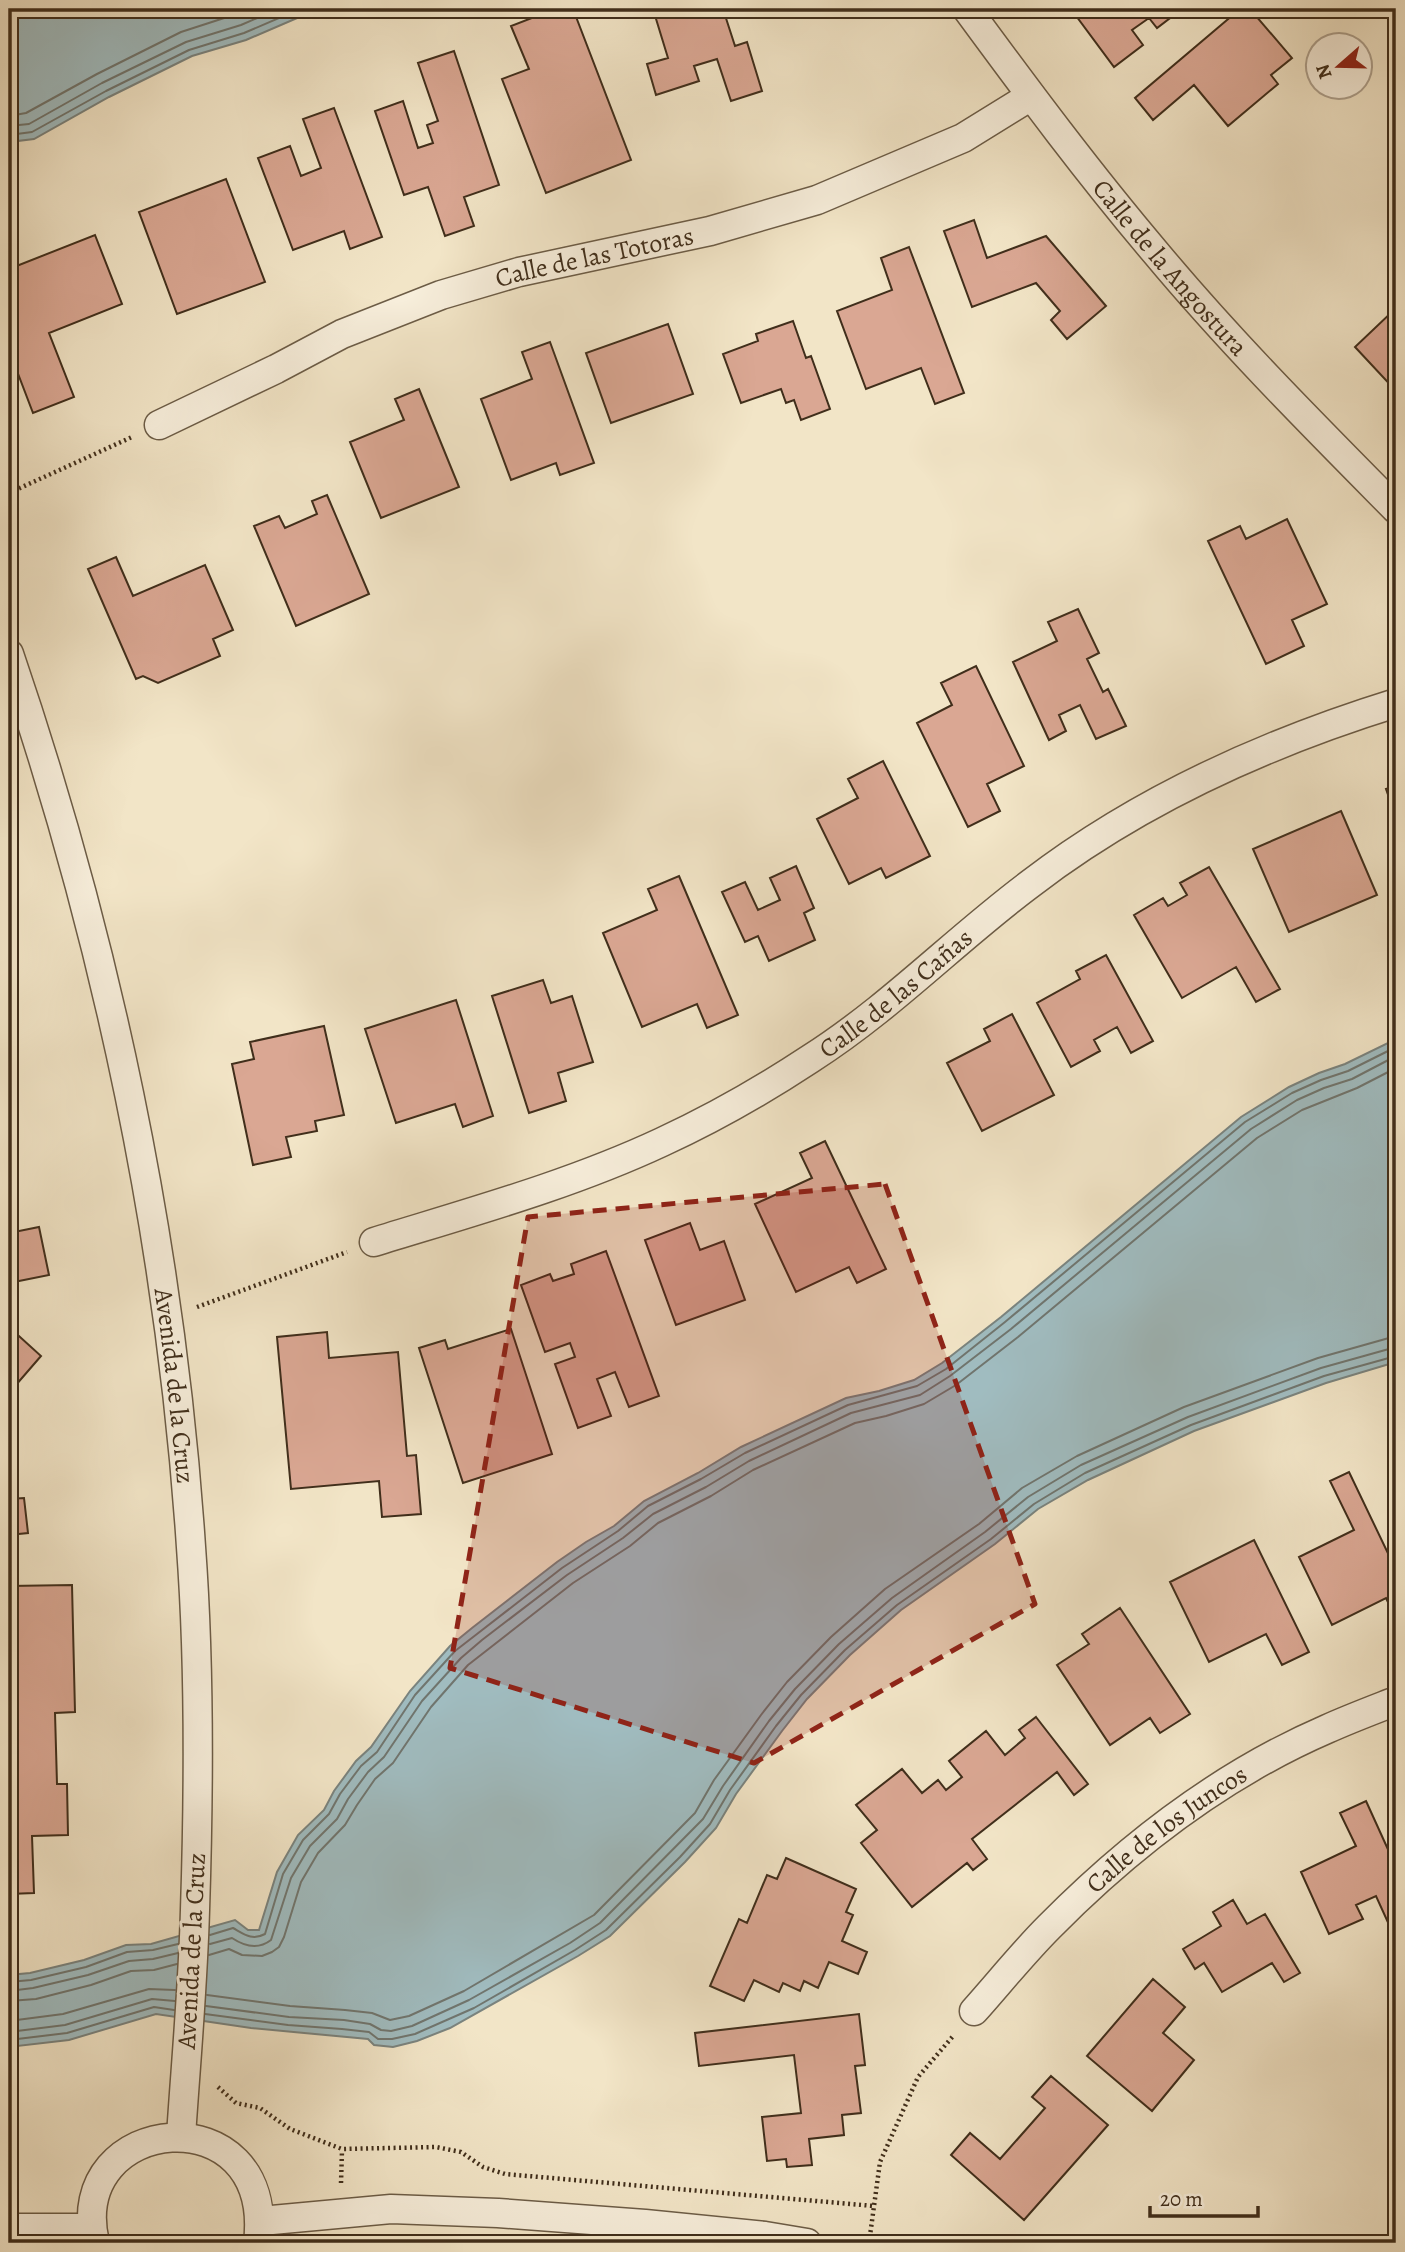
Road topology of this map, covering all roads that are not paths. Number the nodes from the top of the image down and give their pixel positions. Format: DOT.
graph roads {
  1 [pos="967,9"];
  2 [pos="1031,96"];
  3 [pos="159,425"];
  4 [pos="1396,509"];
  5 [pos="9,653"];
  6 [pos="1396,703"];
  7 [pos="374,1242"];
  8 [pos="1396,1701"];
  9 [pos="974,2011"];
  10 [pos="181,2136"];
  11 [pos="9,2228"];
  12 [pos="260,2232"];
  13 [pos="93,2236"];
  14 [pos="807,2243"];
  1 -- 2 [label="street, Calle de la Angostura"];
  2 -- 3 [label="street, Calle de las Totoras"];
  2 -- 4 [label="street, Calle de la Angostura"];
  5 -- 10 [label="street, Avenida de la Cruz"];
  6 -- 7 [label="street, Calle de las Cañas"];
  8 -- 9 [label="street, Calle de los Juncos"];
  10 -- 12 [label="street"];
  10 -- 13 [label="street"];
  11 -- 13 [label="street"];
  12 -- 14 [label="street"];
}
